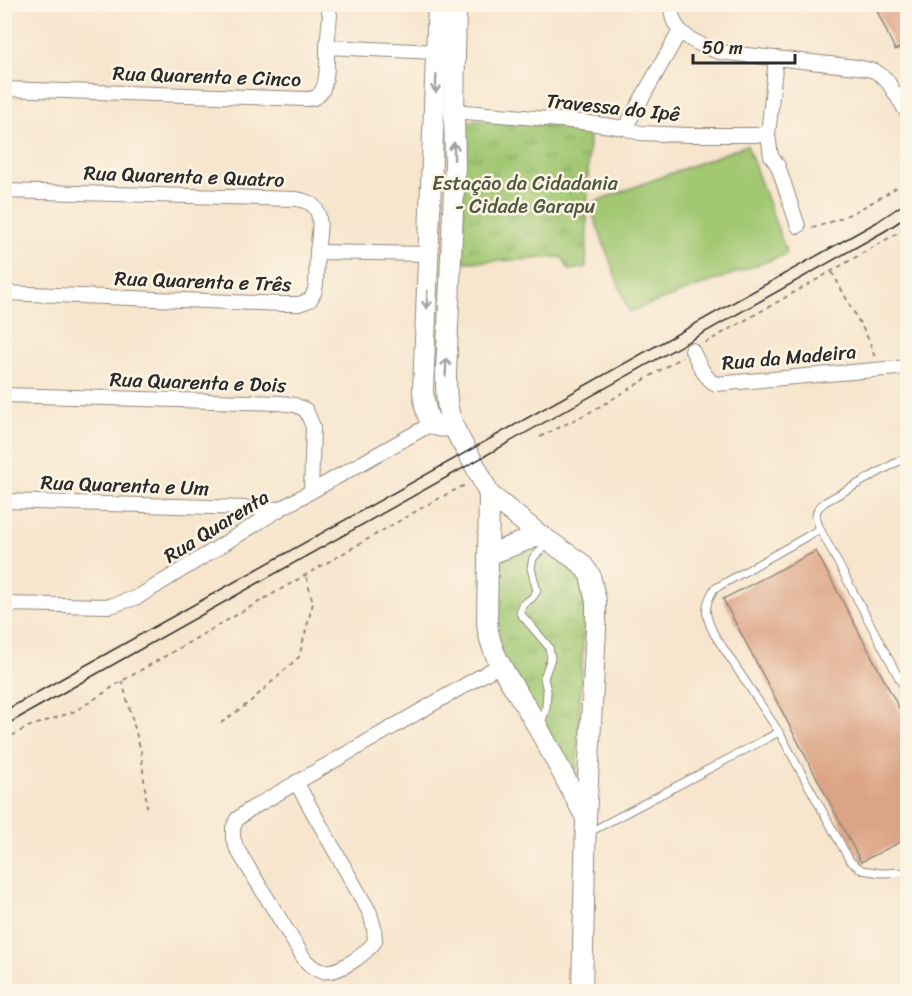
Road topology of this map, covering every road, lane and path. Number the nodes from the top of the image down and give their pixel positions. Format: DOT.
graph roads {
  1 [pos="327,4"];
  2 [pos="438,4"];
  3 [pos="456,4"];
  4 [pos="672,4"];
  5 [pos="680,31"];
  6 [pos="327,47"];
  7 [pos="437,52"];
  8 [pos="776,58"];
  9 [pos="4,89"];
  10 [pos="454,111"];
  11 [pos="908,114"];
  12 [pos="625,128"];
  13 [pos="768,135"];
  14 [pos="908,180"];
  15 [pos="4,191"];
  16 [pos="430,218"];
  17 [pos="452,218"];
  18 [pos="798,226"];
  19 [pos="908,226"];
  20 [pos="318,252"];
  21 [pos="429,254"];
  22 [pos="832,271"];
  23 [pos="4,293"];
  24 [pos="692,350"];
  25 [pos="908,367"];
  26 [pos="879,369"];
  27 [pos="4,395"];
  28 [pos="443,424"];
  29 [pos="540,437"];
  30 [pos="908,456"];
  31 [pos="481,476"];
  32 [pos="311,491"];
  33 [pos="489,494"];
  34 [pos="4,501"];
  35 [pos="280,509"];
  36 [pos="820,529"];
  37 [pos="545,538"];
  38 [pos="488,555"];
  39 [pos="306,576"];
  40 [pos="4,604"];
  41 [pos="500,665"];
  42 [pos="122,681"];
  43 [pos="908,695"];
  44 [pos="221,723"];
  45 [pos="539,730"];
  46 [pos="779,732"];
  47 [pos="4,740"];
  48 [pos="296,783"];
  49 [pos="147,807"];
  50 [pos="586,826"];
  51 [pos="908,872"];
  52 [pos="582,992"];
  1 -- 6 [label="street"];
  2 -- 7 [label="main road"];
  3 -- 10 [label="main road"];
  4 -- 5 [label="street"];
  5 -- 8 [label="street"];
  5 -- 12 [label="street"];
  6 -- 7 [label="street"];
  6 -- 9 [label="street, Rua Quarenta e Cinco"];
  7 -- 16 [label="main road, one-way"];
  8 -- 11 [label="street"];
  8 -- 13 [label="street"];
  10 -- 12 [label="street, Travessa do Ipê"];
  17 -- 10 [label="main road, one-way"];
  12 -- 13 [label="street, Travessa do Ipê"];
  13 -- 18 [label="street"];
  14 -- 18 [label="path"];
  15 -- 20 [label="street, Rua Quarenta e Quatro"];
  16 -- 17 [label="main road"];
  16 -- 21 [label="main road"];
  28 -- 17 [label="main road, one-way"];
  19 -- 22 [label="path"];
  20 -- 21 [label="street"];
  20 -- 23 [label="street, Rua Quarenta e Três"];
  21 -- 28 [label="main road, one-way"];
  22 -- 24 [label="path"];
  22 -- 26 [label="path"];
  24 -- 26 [label="street, Rua da Madeira"];
  24 -- 29 [label="path"];
  25 -- 26 [label="street, Rua da Madeira"];
  27 -- 32 [label="street, Rua Quarenta e Dois"];
  28 -- 31 [label="main road"];
  28 -- 32 [label="street, Rua Quarenta"];
  30 -- 36 [label="lane"];
  31 -- 33 [label="main road"];
  31 -- 39 [label="path"];
  32 -- 35 [label="street, Rua Quarenta"];
  33 -- 37 [label="main road"];
  33 -- 38 [label="main road"];
  34 -- 35 [label="street, Rua Quarenta e Um"];
  35 -- 40 [label="street, Rua Quarenta"];
  36 -- 43 [label="lane"];
  36 -- 46 [label="lane"];
  37 -- 38 [label="main road"];
  37 -- 45 [label="lane"];
  37 -- 50 [label="main road"];
  38 -- 41 [label="main road"];
  39 -- 42 [label="path"];
  39 -- 44 [label="path"];
  41 -- 45 [label="main road"];
  41 -- 48 [label="street"];
  42 -- 47 [label="path"];
  42 -- 49 [label="path"];
  45 -- 50 [label="main road"];
  46 -- 50 [label="lane"];
  46 -- 51 [label="lane"];
  48 -- 48 [label="street"];
  50 -- 52 [label="main road"];
}
